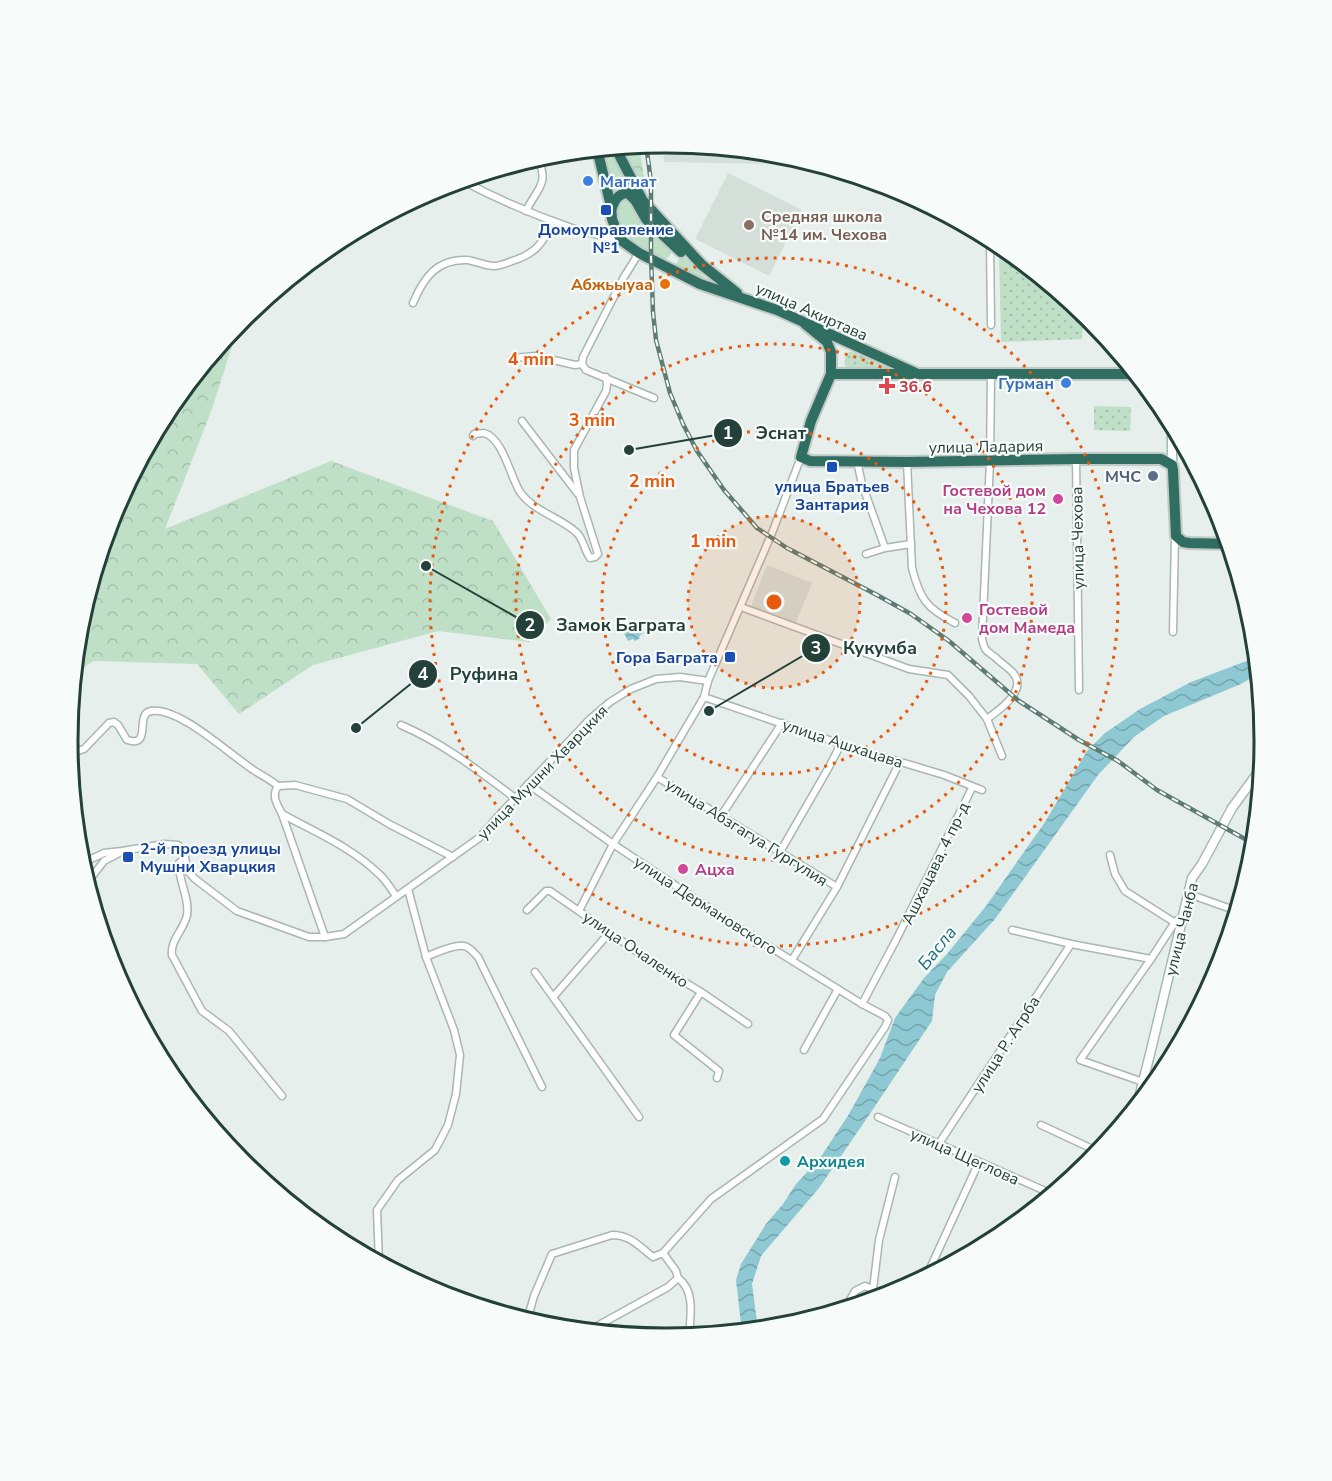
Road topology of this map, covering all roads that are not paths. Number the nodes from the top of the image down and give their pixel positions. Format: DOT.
graph roads {
  1 [pos="619,155"];
  2 [pos="599,157"];
  3 [pos="622,161"];
  4 [pos="542,166"];
  5 [pos="472,186"];
  6 [pos="634,200"];
  7 [pos="611,210"];
  8 [pos="526,211"];
  9 [pos="552,221"];
  10 [pos="622,241"];
  11 [pos="676,248"];
  12 [pos="990,250"];
  13 [pos="639,253"];
  14 [pos="662,265"];
  15 [pos="708,270"];
  16 [pos="742,297"];
  17 [pos="413,303"];
  18 [pos="805,324"];
  19 [pos="991,325"];
  20 [pos="513,358"];
  21 [pos="582,364"];
  22 [pos="831,374"];
  23 [pos="918,374"];
  24 [pos="991,374"];
  25 [pos="1125,374"];
  26 [pos="606,377"];
  27 [pos="654,398"];
  28 [pos="522,421"];
  29 [pos="473,436"];
  30 [pos="1172,442"];
  31 [pos="801,457"];
  32 [pos="1076,459"];
  33 [pos="857,461"];
  34 [pos="990,461"];
  35 [pos="907,462"];
  36 [pos="1172,465"];
  37 [pos="580,497"];
  38 [pos="1175,533"];
  39 [pos="911,544"];
  40 [pos="1220,544"];
  41 [pos="885,549"];
  42 [pos="866,554"];
  43 [pos="741,607"];
  44 [pos="955,623"];
  45 [pos="1173,632"];
  46 [pos="708,681"];
  47 [pos="1079,690"];
  48 [pos="704,697"];
  49 [pos="987,719"];
  50 [pos="782,723"];
  51 [pos="401,725"];
  52 [pos="841,744"];
  53 [pos="78,751"];
  54 [pos="1002,756"];
  55 [pos="900,762"];
  56 [pos="657,777"];
  57 [pos="1253,779"];
  58 [pos="528,784"];
  59 [pos="278,786"];
  60 [pos="972,788"];
  61 [pos="982,790"];
  62 [pos="516,798"];
  63 [pos="282,814"];
  64 [pos="721,816"];
  65 [pos="613,844"];
  66 [pos="122,851"];
  67 [pos="780,852"];
  68 [pos="1110,855"];
  69 [pos="453,856"];
  70 [pos="184,859"];
  71 [pos="90,860"];
  72 [pos="94,874"];
  73 [pos="837,887"];
  74 [pos="408,889"];
  75 [pos="1189,894"];
  76 [pos="396,896"];
  77 [pos="1229,908"];
  78 [pos="527,910"];
  79 [pos="579,911"];
  80 [pos="1179,922"];
  81 [pos="1012,930"];
  82 [pos="609,933"];
  83 [pos="325,937"];
  84 [pos="1071,944"];
  85 [pos="426,957"];
  86 [pos="1151,959"];
  87 [pos="792,960"];
  88 [pos="535,972"];
  89 [pos="838,989"];
  90 [pos="701,992"];
  91 [pos="554,996"];
  92 [pos="862,1004"];
  93 [pos="748,1024"];
  94 [pos="804,1050"];
  95 [pos="717,1078"];
  96 [pos="1143,1082"];
  97 [pos="542,1088"];
  98 [pos="282,1096"];
  99 [pos="639,1117"];
  100 [pos="878,1118"];
  101 [pos="1041,1125"];
  102 [pos="938,1145"];
  103 [pos="1090,1148"];
  104 [pos="979,1162"];
  105 [pos="895,1177"];
  106 [pos="1044,1191"];
  107 [pos="663,1253"];
  108 [pos="379,1254"];
  109 [pos="931,1265"];
  110 [pos="678,1278"];
  111 [pos="873,1289"];
  112 [pos="851,1298"];
  113 [pos="530,1312"];
  114 [pos="602,1324"];
  115 [pos="689,1327"];
  1 -- 3 [label="highway"];
  2 -- 7 [label="highway"];
  3 -- 6 [label="highway"];
  3 -- 15 [label="highway"];
  4 -- 8 [label="street"];
  5 -- 8 [label="street, улица Акиртава"];
  6 -- 7 [label="highway"];
  6 -- 11 [label="highway"];
  7 -- 10 [label="highway"];
  8 -- 9 [label="street, улица Акиртава"];
  9 -- 10 [label="street, улица Акиртава"];
  9 -- 17 [label="street"];
  10 -- 13 [label="highway, улица Акиртава"];
  11 -- 14 [label="highway"];
  11 -- 15 [label="highway"];
  12 -- 19 [label="street"];
  13 -- 14 [label="highway, улица Акиртава"];
  13 -- 21 [label="street"];
  14 -- 16 [label="highway, улица Акиртава"];
  15 -- 16 [label="highway"];
  16 -- 18 [label="highway, улица Акиртава"];
  18 -- 22 [label="highway"];
  18 -- 23 [label="highway, улица Акиртава"];
  20 -- 21 [label="street"];
  21 -- 26 [label="street"];
  22 -- 23 [label="highway"];
  22 -- 31 [label="highway"];
  23 -- 24 [label="highway, улица Акиртава"];
  24 -- 25 [label="highway, улица Акиртава"];
  24 -- 34 [label="street"];
  26 -- 27 [label="street"];
  26 -- 37 [label="street"];
  28 -- 37 [label="street"];
  29 -- 37 [label="street"];
  30 -- 36 [label="street"];
  31 -- 33 [label="highway, улица Ладария"];
  31 -- 43 [label="street"];
  32 -- 34 [label="highway, улица Ладария"];
  32 -- 36 [label="highway, улица Ладария"];
  32 -- 47 [label="street, улица Чехова"];
  33 -- 35 [label="highway, улица Ладария"];
  33 -- 41 [label="street"];
  34 -- 35 [label="highway, улица Ладария"];
  34 -- 49 [label="street"];
  35 -- 39 [label="street"];
  36 -- 38 [label="highway"];
  38 -- 40 [label="highway"];
  38 -- 45 [label="street"];
  39 -- 41 [label="street"];
  39 -- 44 [label="street"];
  41 -- 42 [label="street"];
  43 -- 46 [label="street"];
  43 -- 49 [label="street"];
  46 -- 48 [label="street"];
  46 -- 58 [label="street, улица Мушни Хварцкия"];
  48 -- 50 [label="street, улица Ашхацава"];
  48 -- 56 [label="street"];
  49 -- 54 [label="street"];
  50 -- 52 [label="street, улица Ашхацава"];
  50 -- 64 [label="street"];
  51 -- 62 [label="street"];
  52 -- 55 [label="street, улица Ашхацава"];
  52 -- 67 [label="street"];
  53 -- 59 [label="street"];
  55 -- 60 [label="street, улица Ашхацава"];
  55 -- 73 [label="street"];
  56 -- 64 [label="street, улица Абзгагуа Гургулия"];
  56 -- 65 [label="street"];
  57 -- 75 [label="street, улица Чанба"];
  58 -- 62 [label="street, улица Мушни Хварцкия"];
  58 -- 65 [label="street, улица Дермановского"];
  59 -- 63 [label="street"];
  59 -- 69 [label="street"];
  60 -- 61 [label="street, улица Ашхацава"];
  60 -- 92 [label="street, Ашхацава, 4 пр-д"];
  62 -- 69 [label="street, улица Мушни Хварцкия"];
  63 -- 76 [label="street"];
  63 -- 83 [label="street"];
  64 -- 67 [label="street, улица Абзгагуа Гургулия"];
  65 -- 79 [label="street"];
  65 -- 87 [label="street, улица Дермановского"];
  66 -- 70 [label="street, улица Мушни Хварцкия"];
  66 -- 71 [label="street, улица Мушни Хварцкия"];
  66 -- 72 [label="street"];
  67 -- 73 [label="street, улица Абзгагуа Гургулия"];
  68 -- 80 [label="street"];
  69 -- 74 [label="street, улица Мушни Хварцкия"];
  70 -- 83 [label="street, улица Мушни Хварцкия"];
  70 -- 98 [label="street"];
  73 -- 87 [label="street"];
  74 -- 76 [label="street, улица Мушни Хварцкия"];
  74 -- 85 [label="street"];
  75 -- 77 [label="street"];
  75 -- 80 [label="street, улица Чанба"];
  76 -- 83 [label="street, улица Мушни Хварцкия"];
  78 -- 79 [label="street, улица Очаленко"];
  79 -- 82 [label="street, улица Очаленко"];
  80 -- 86 [label="street"];
  80 -- 96 [label="street, улица Чанба"];
  81 -- 84 [label="street"];
  82 -- 90 [label="street, улица Очаленко"];
  82 -- 91 [label="street"];
  84 -- 86 [label="street"];
  84 -- 102 [label="street, улица Р. Агрба"];
  85 -- 97 [label="street"];
  85 -- 108 [label="street"];
  86 -- 96 [label="street"];
  87 -- 89 [label="street, улица Дермановского"];
  88 -- 91 [label="street"];
  89 -- 92 [label="street, улица Дермановского"];
  89 -- 94 [label="street"];
  90 -- 93 [label="street, улица Очаленко"];
  90 -- 95 [label="street"];
  91 -- 99 [label="street"];
  92 -- 107 [label="street, улица Дермановского"];
  100 -- 102 [label="street, улица Щеглова"];
  101 -- 103 [label="street"];
  102 -- 104 [label="street, улица Щеглова"];
  104 -- 106 [label="street, улица Щеглова"];
  104 -- 109 [label="street"];
  105 -- 111 [label="street"];
  107 -- 110 [label="street"];
  107 -- 113 [label="street"];
  110 -- 114 [label="street"];
  110 -- 115 [label="street"];
  111 -- 112 [label="street"];
}
